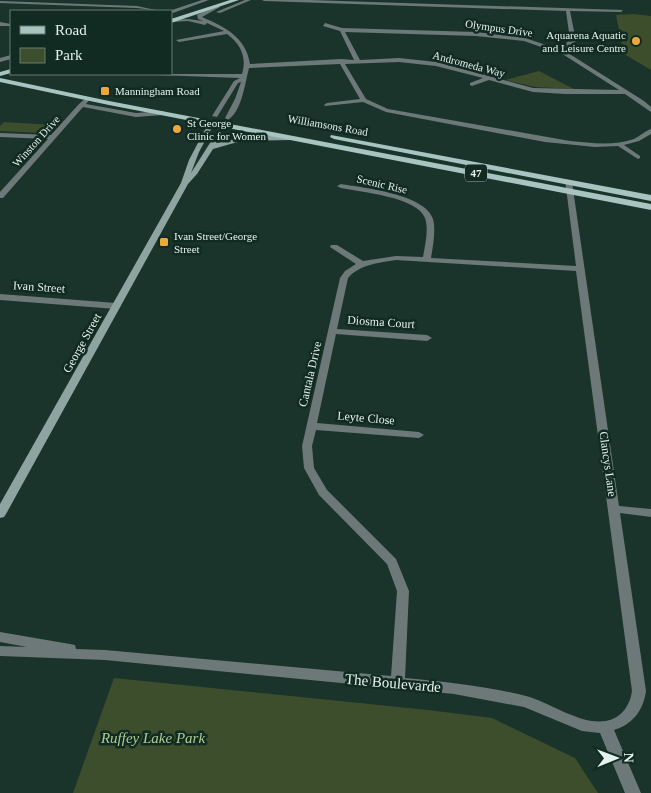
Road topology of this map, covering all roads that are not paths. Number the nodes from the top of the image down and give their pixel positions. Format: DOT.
graph roads {
  1 [pos="207,0"];
  2 [pos="249,0"];
  3 [pos="264,0"];
  4 [pos="232,1"];
  5 [pos="0,2"];
  6 [pos="243,2"];
  7 [pos="355,2"];
  8 [pos="218,6"];
  9 [pos="153,10"];
  10 [pos="568,11"];
  11 [pos="622,11"];
  12 [pos="172,12"];
  13 [pos="180,12"];
  14 [pos="190,15"];
  15 [pos="172,19"];
  16 [pos="325,25"];
  17 [pos="221,27"];
  18 [pos="342,30"];
  19 [pos="229,32"];
  20 [pos="179,40"];
  21 [pos="560,50"];
  22 [pos="357,60"];
  23 [pos="341,61"];
  24 [pos="247,66"];
  25 [pos="0,74"];
  26 [pos="172,74"];
  27 [pos="244,77"];
  28 [pos="487,78"];
  29 [pos="0,80"];
  30 [pos="472,84"];
  31 [pos="0,86"];
  32 [pos="42,89"];
  33 [pos="626,92"];
  34 [pos="364,100"];
  35 [pos="84,102"];
  36 [pos="327,105"];
  37 [pos="651,110"];
  38 [pos="214,119"];
  39 [pos="226,121"];
  40 [pos="651,131"];
  41 [pos="0,135"];
  42 [pos="52,138"];
  43 [pos="296,139"];
  44 [pos="619,144"];
  45 [pos="212,147"];
  46 [pos="638,157"];
  47 [pos="185,184"];
  48 [pos="341,186"];
  49 [pos="569,187"];
  50 [pos="0,196"];
  51 [pos="651,198"];
  52 [pos="651,207"];
  53 [pos="334,247"];
  54 [pos="428,260"];
  55 [pos="362,264"];
  56 [pos="580,269"];
  57 [pos="0,297"];
  58 [pos="117,304"];
  59 [pos="333,332"];
  60 [pos="427,338"];
  61 [pos="311,426"];
  62 [pos="419,435"];
  63 [pos="614,509"];
  64 [pos="651,513"];
  65 [pos="0,514"];
  66 [pos="0,636"];
  67 [pos="0,651"];
  68 [pos="105,655"];
  69 [pos="398,683"];
  70 [pos="605,727"];
  71 [pos="633,793"];
  1 -- 12 [label="street"];
  2 -- 6 [label="street"];
  3 -- 7 [label="street"];
  4 -- 6 [label="street"];
  4 -- 8 [label="main road"];
  5 -- 9 [label="street"];
  6 -- 8 [label="street"];
  7 -- 10 [label="street"];
  8 -- 13 [label="main road"];
  8 -- 14 [label="main road"];
  8 -- 17 [label="street"];
  10 -- 11 [label="street"];
  10 -- 21 [label="street"];
  13 -- 14 [label="main road"];
  13 -- 15 [label="main road"];
  14 -- 15 [label="main road"];
  15 -- 17 [label="street"];
  16 -- 18 [label="street, Olympus Drive"];
  17 -- 19 [label="street"];
  18 -- 21 [label="street, Olympus Drive"];
  18 -- 22 [label="street"];
  19 -- 20 [label="street"];
  19 -- 24 [label="street"];
  21 -- 33 [label="street, Olympus Drive"];
  22 -- 23 [label="street, Andromeda Way"];
  22 -- 28 [label="street, Andromeda Way"];
  23 -- 24 [label="street, Andromeda Way"];
  23 -- 34 [label="street"];
  24 -- 27 [label="street, George Street"];
  25 -- 38 [label="main road, Williamsons Road / 47"];
  26 -- 27 [label="street"];
  27 -- 38 [label="street, George Street"];
  27 -- 39 [label="street, George Street"];
  28 -- 30 [label="street"];
  28 -- 33 [label="street, Andromeda Way"];
  29 -- 32 [label="main road, Williamsons Road / 47"];
  31 -- 32 [label="main road"];
  32 -- 35 [label="main road, Williamsons Road / 47"];
  33 -- 37 [label="street, Olympus Drive"];
  34 -- 36 [label="street"];
  34 -- 44 [label="street"];
  35 -- 38 [label="main road, Williamsons Road / 47"];
  35 -- 42 [label="street, Winston Drive"];
  38 -- 39 [label="main road, Williamsons Road / 47"];
  38 -- 47 [label="main road, George Street"];
  39 -- 43 [label="main road, Williamsons Road / 47"];
  39 -- 45 [label="main road, George Street"];
  39 -- 49 [label="main road, Williamsons Road / 47"];
  40 -- 44 [label="street"];
  41 -- 42 [label="street"];
  42 -- 50 [label="street, Winston Drive"];
  43 -- 45 [label="main road"];
  43 -- 49 [label="main road, Williamsons Road / 47"];
  44 -- 46 [label="street"];
  45 -- 47 [label="main road, George Street"];
  47 -- 58 [label="main road, George Street"];
  48 -- 54 [label="street, Scenic Rise"];
  49 -- 51 [label="main road, Williamsons Road / 47"];
  49 -- 52 [label="main road, Williamsons Road / 47"];
  49 -- 56 [label="street, Clancys Lane"];
  53 -- 55 [label="street"];
  54 -- 55 [label="street, Cantala Drive"];
  54 -- 56 [label="street, Cantala Drive"];
  55 -- 59 [label="street, Cantala Drive"];
  56 -- 63 [label="street, Clancys Lane"];
  57 -- 58 [label="street, Ivan Street"];
  58 -- 65 [label="main road, George Street"];
  59 -- 60 [label="street, Diosma Court"];
  59 -- 61 [label="street, Cantala Drive"];
  61 -- 62 [label="street, Leyte Close"];
  61 -- 69 [label="street, Cantala Drive"];
  63 -- 64 [label="street"];
  63 -- 70 [label="street, Clancys Lane"];
  66 -- 68 [label="street, The Boulevarde"];
  67 -- 68 [label="street, The Boulevarde"];
  68 -- 69 [label="street, The Boulevarde"];
  69 -- 70 [label="street, The Boulevarde"];
  70 -- 71 [label="street"];
}
